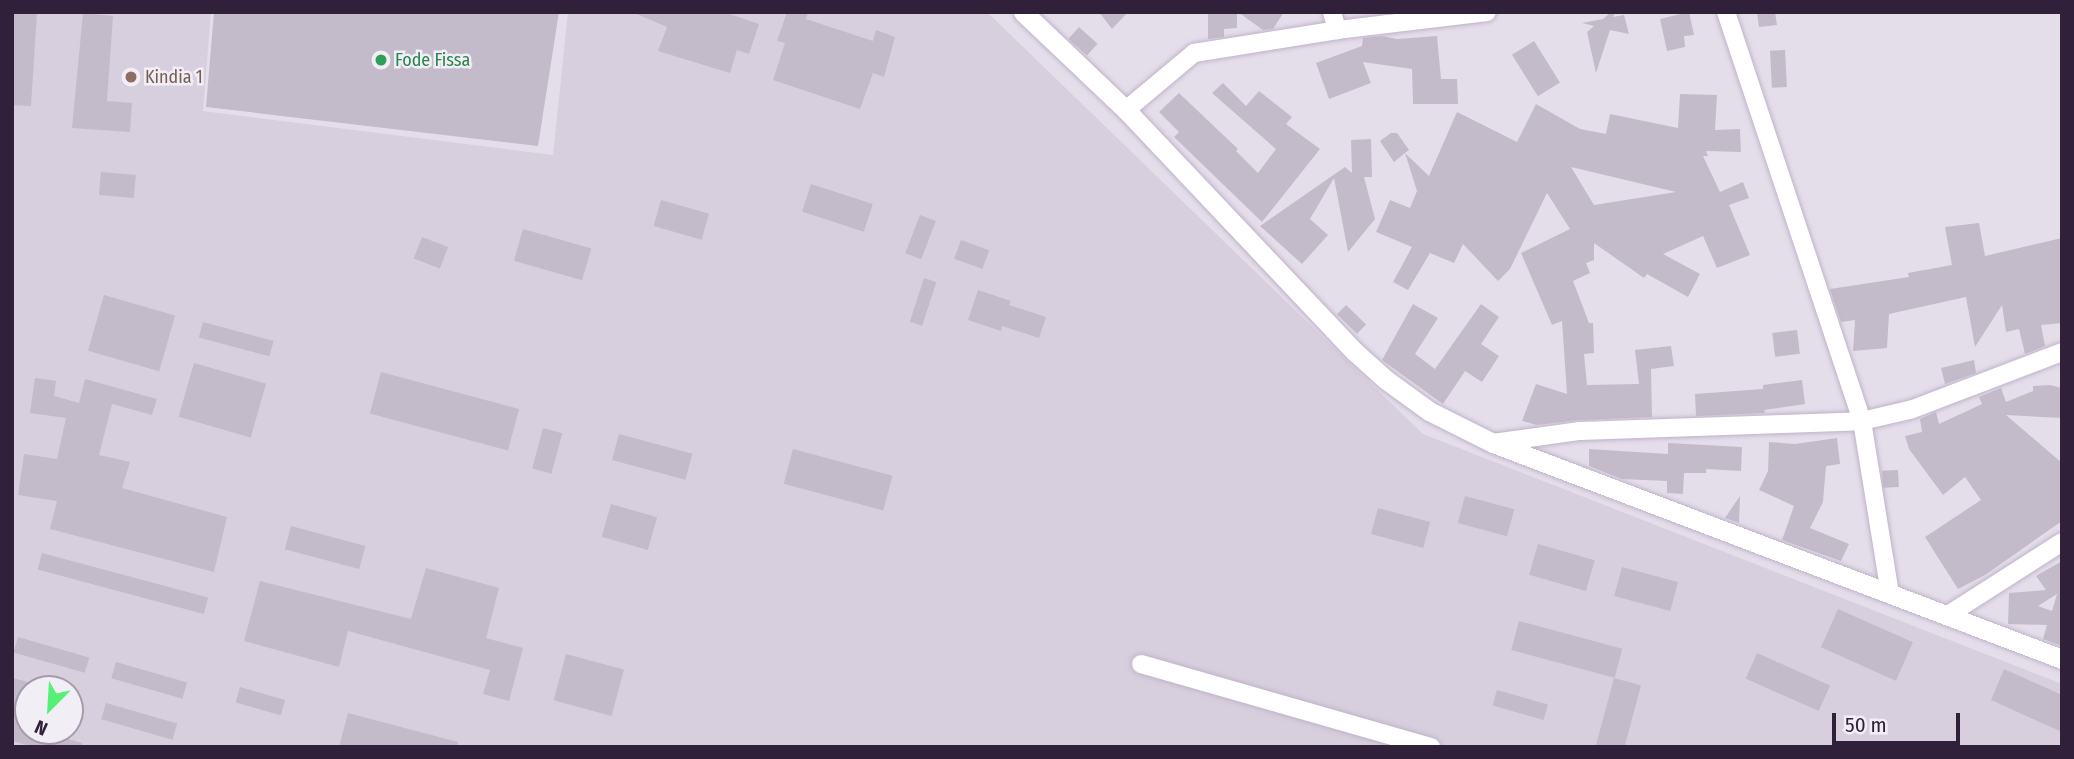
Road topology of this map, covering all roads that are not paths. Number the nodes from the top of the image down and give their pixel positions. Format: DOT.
graph roads {
  1 [pos="1023,12"];
  2 [pos="1332,12"];
  3 [pos="1487,12"];
  4 [pos="1726,12"];
  5 [pos="1337,30"];
  6 [pos="1126,110"];
  7 [pos="2062,352"];
  8 [pos="1862,421"];
  9 [pos="1493,443"];
  10 [pos="2062,542"];
  11 [pos="1890,594"];
  12 [pos="1948,615"];
  13 [pos="2062,659"];
  14 [pos="1141,664"];
  15 [pos="1431,747"];
  1 -- 6 [label="main road"];
  2 -- 5 [label="street"];
  3 -- 5 [label="street"];
  4 -- 8 [label="street"];
  5 -- 6 [label="street"];
  6 -- 9 [label="main road"];
  7 -- 8 [label="street"];
  8 -- 9 [label="street"];
  8 -- 11 [label="street"];
  9 -- 11 [label="main road"];
  10 -- 12 [label="street"];
  11 -- 12 [label="main road"];
  12 -- 13 [label="main road"];
  14 -- 15 [label="street"];
}
